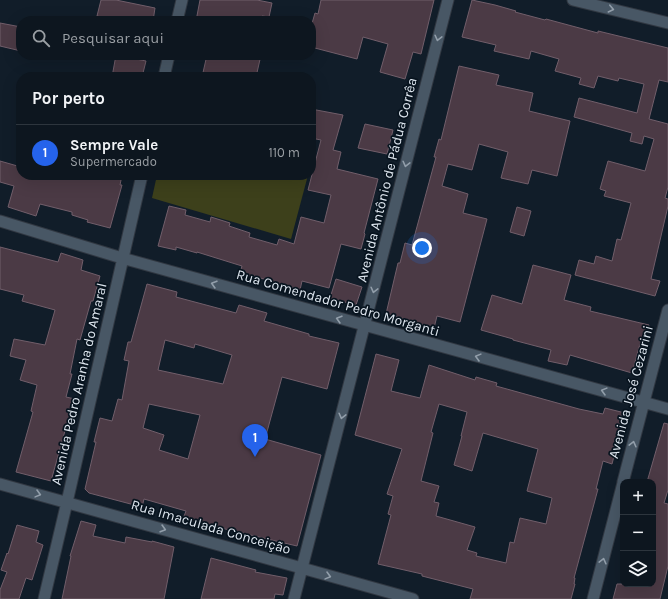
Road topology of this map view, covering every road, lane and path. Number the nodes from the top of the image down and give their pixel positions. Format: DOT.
graph roads {
  1 [pos="182,0"];
  2 [pos="448,0"];
  3 [pos="573,0"];
  4 [pos="178,16"];
  5 [pos="668,23"];
  6 [pos="168,60"];
  7 [pos="165,72"];
  8 [pos="141,180"];
  9 [pos="0,221"];
  10 [pos="122,258"];
  11 [pos="668,310"];
  12 [pos="365,326"];
  13 [pos="644,402"];
  14 [pos="668,409"];
  15 [pos="624,479"];
  16 [pos="0,484"];
  17 [pos="620,494"];
  18 [pos="67,502"];
  19 [pos="302,569"];
  20 [pos="44,599"];
  21 [pos="294,599"];
  22 [pos="413,599"];
  23 [pos="593,599"];
  1 -- 4 [label="street"];
  2 -- 12 [label="street, Avenida Antônio de Pádua Corrêa, one-way"];
  3 -- 5 [label="street, one-way"];
  6 -- 7 [label="street"];
  8 -- 10 [label="street, Avenida Pedro Aranha do Amaral"];
  9 -- 10 [label="street, Rua Comendador Pedro Morganti"];
  12 -- 10 [label="street, Rua Comendador Pedro Morganti, one-way"];
  10 -- 18 [label="street, Avenida Pedro Aranha do Amaral"];
  11 -- 13 [label="street, Avenida José Cezarini"];
  13 -- 12 [label="street, Rua Comendador Pedro Morganti, one-way"];
  12 -- 19 [label="street, Avenida Antônio de Pádua Corrêa, one-way"];
  13 -- 14 [label="street, Rua Comendador Pedro Morganti"];
  15 -- 13 [label="street, Avenida José Cezarini, one-way"];
  16 -- 18 [label="street, Rua Imaculada Conceição, one-way"];
  23 -- 17 [label="street, Avenida José Cezarini, one-way"];
  18 -- 19 [label="street, Rua Imaculada Conceição, one-way"];
  18 -- 20 [label="street, Avenida Pedro Aranha do Amaral"];
  19 -- 21 [label="street, Avenida Antônio de Pádua Corrêa"];
  19 -- 22 [label="street, Rua Imaculada Conceição, one-way"];
}
